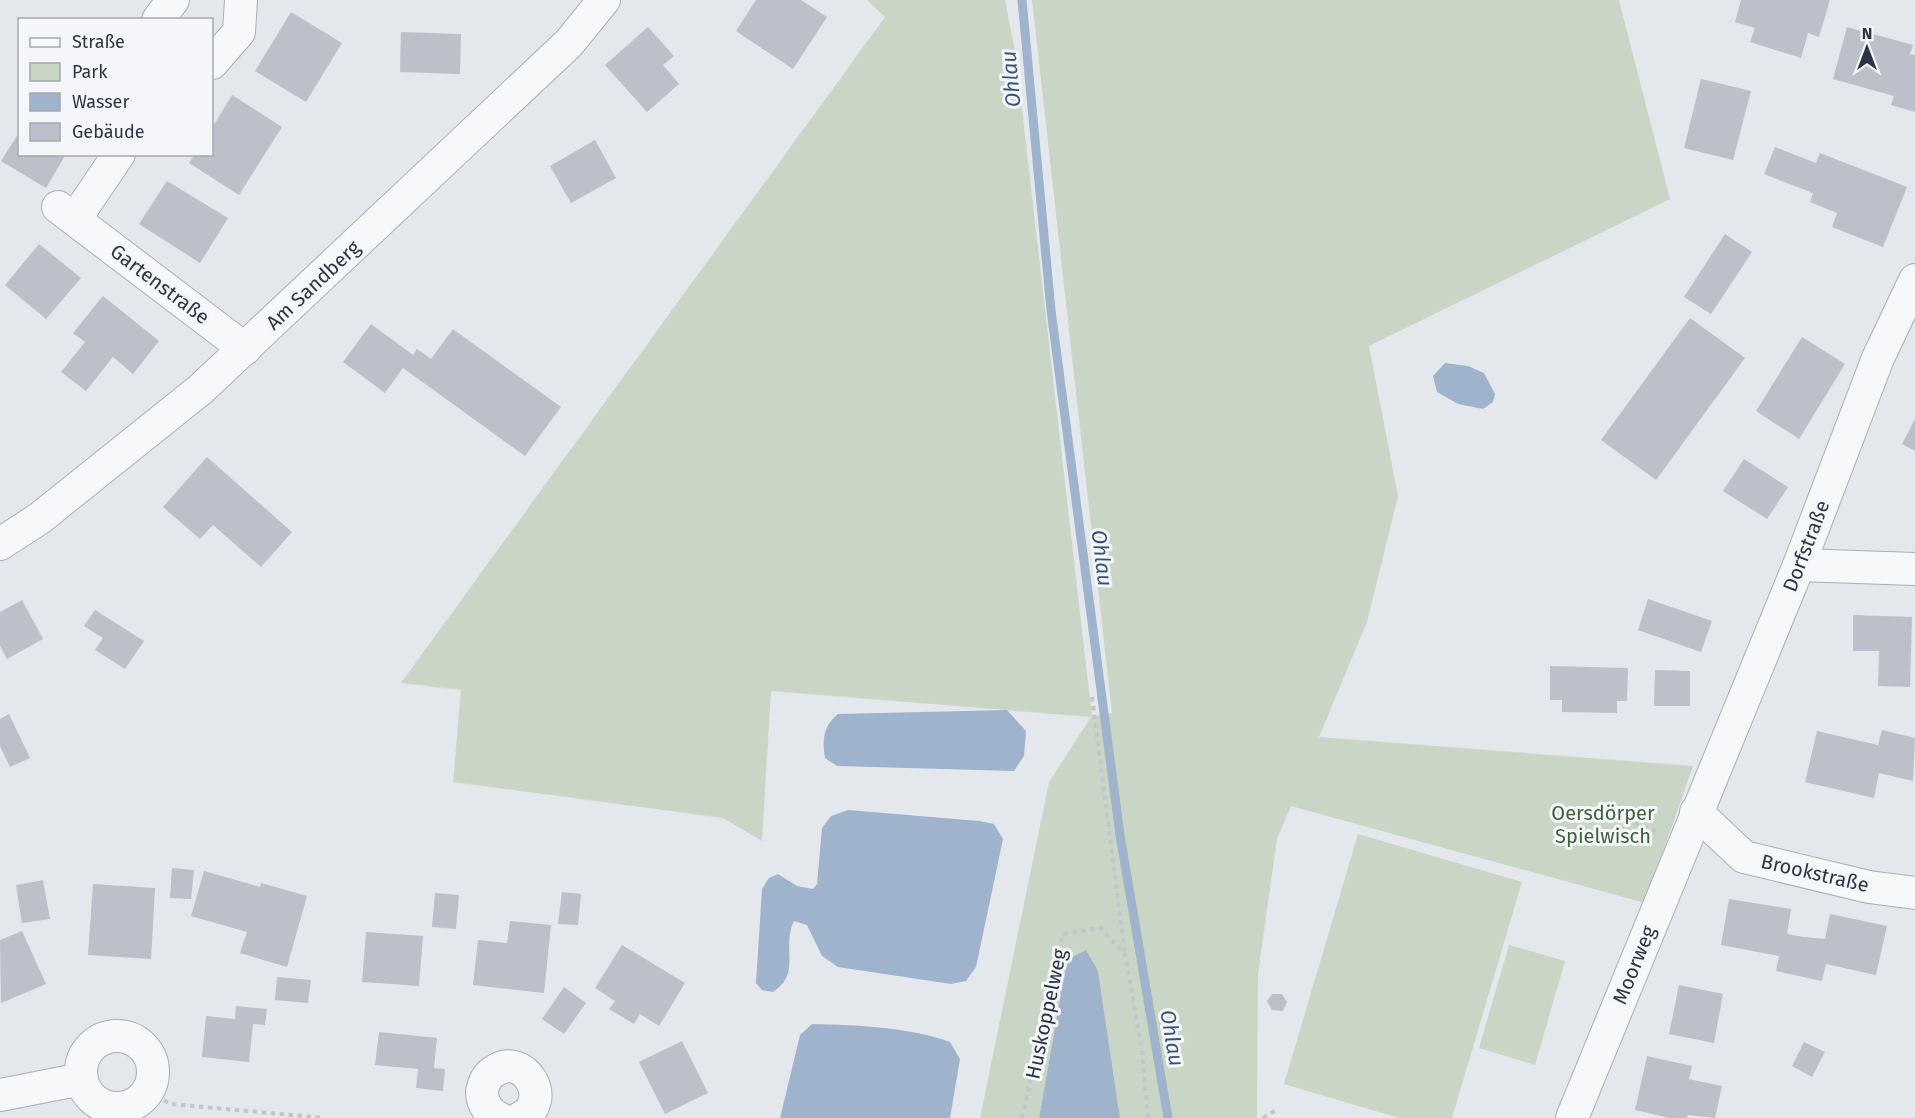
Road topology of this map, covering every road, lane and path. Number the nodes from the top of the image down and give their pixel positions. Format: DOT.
graph roads {
  1 [pos="173,0"];
  2 [pos="241,0"];
  3 [pos="604,0"];
  4 [pos="160,18"];
  5 [pos="213,62"];
  6 [pos="117,156"];
  7 [pos="1915,280"];
  8 [pos="245,349"];
  9 [pos="0,544"];
  10 [pos="1799,565"];
  11 [pos="1915,569"];
  12 [pos="1092,697"];
  13 [pos="1696,812"];
  14 [pos="1915,893"];
  15 [pos="1125,955"];
  16 [pos="82,1079"];
  17 [pos="147,1092"];
  18 [pos="0,1095"];
  19 [pos="1276,1110"];
  20 [pos="533,1115"];
  21 [pos="324,1118"];
  22 [pos="499,1118"];
  23 [pos="1023,1118"];
  24 [pos="1148,1118"];
  25 [pos="1263,1118"];
  26 [pos="1572,1118"];
  1 -- 4 [label="street"];
  2 -- 5 [label="street"];
  3 -- 8 [label="street, Am Sandberg"];
  6 -- 8 [label="street, Gartenstraße"];
  7 -- 10 [label="street, Dorfstraße"];
  8 -- 9 [label="street, Am Sandberg"];
  10 -- 11 [label="street"];
  10 -- 13 [label="street, Dorfstraße"];
  12 -- 15 [label="path"];
  13 -- 14 [label="street, Brookstraße"];
  13 -- 26 [label="street, Moorweg"];
  15 -- 23 [label="path, Huskoppelweg"];
  15 -- 24 [label="path"];
  16 -- 17 [label="street"];
  16 -- 17 [label="street"];
  16 -- 18 [label="street"];
  17 -- 21 [label="path"];
  19 -- 25 [label="path"];
  20 -- 22 [label="street"];
}
